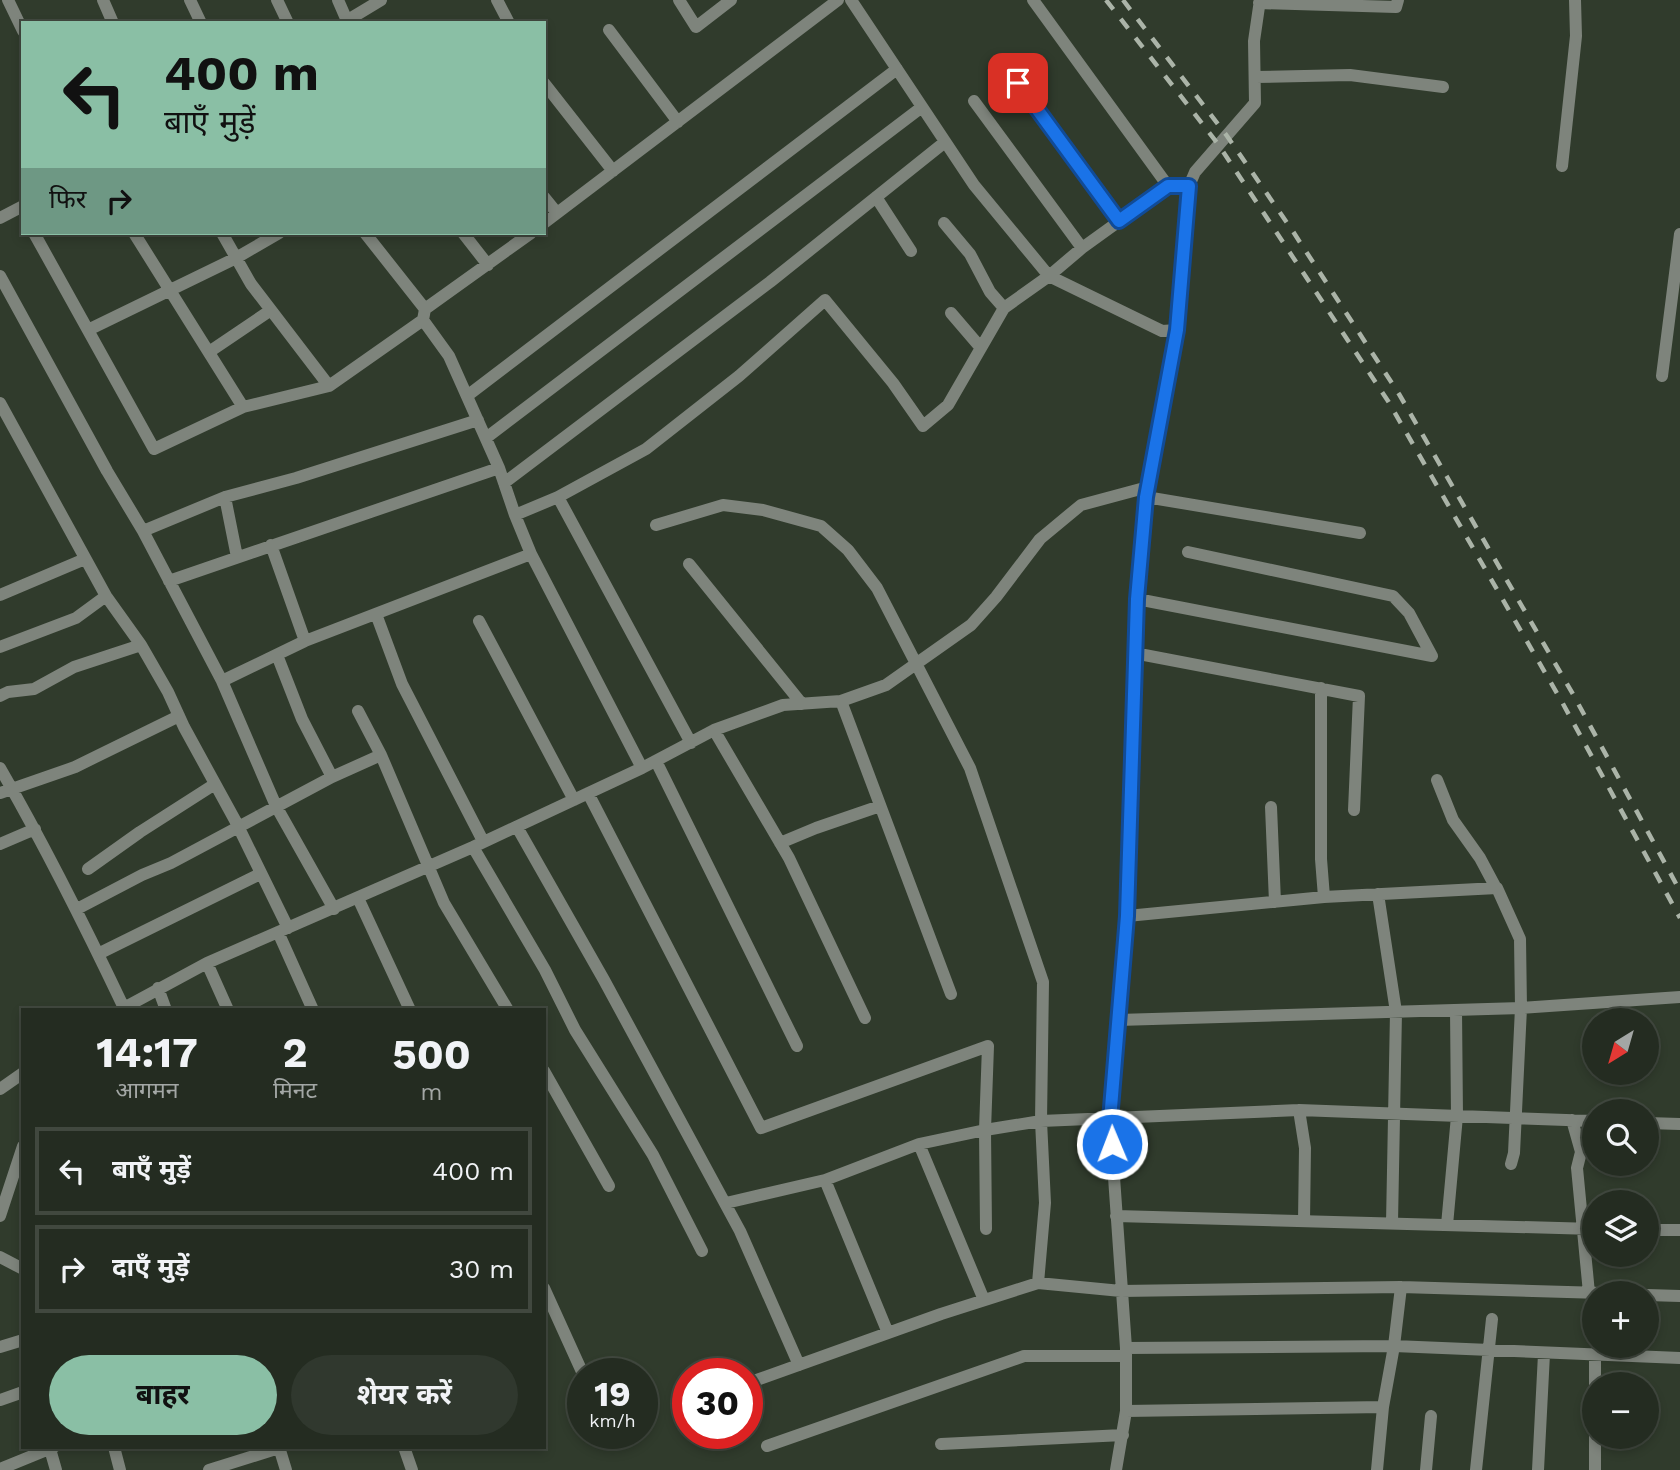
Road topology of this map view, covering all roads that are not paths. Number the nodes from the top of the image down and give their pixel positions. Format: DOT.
graph roads {
  1 [pos="8,0"];
  2 [pos="103,0"];
  3 [pos="190,0"];
  4 [pos="277,0"];
  5 [pos="338,0"];
  6 [pos="381,0"];
  7 [pos="497,0"];
  8 [pos="679,0"];
  9 [pos="731,0"];
  10 [pos="838,0"];
  11 [pos="851,0"];
  12 [pos="1034,0"];
  13 [pos="1398,0"];
  14 [pos="1575,0"];
  15 [pos="1259,1"];
  16 [pos="112,21"];
  17 [pos="200,21"];
  18 [pos="287,21"];
  19 [pos="346,21"];
  20 [pos="348,21"];
  21 [pos="508,21"];
  22 [pos="21,27"];
  23 [pos="609,30"];
  24 [pos="897,69"];
  25 [pos="1255,76"];
  26 [pos="1018,83"];
  27 [pos="546,86"];
  28 [pos="1443,87"];
  29 [pos="974,101"];
  30 [pos="922,107"];
  31 [pos="678,122"];
  32 [pos="945,142"];
  33 [pos="1562,166"];
  34 [pos="613,171"];
  35 [pos="1168,186"];
  36 [pos="1189,186"];
  37 [pos="876,197"];
  38 [pos="546,199"];
  39 [pos="21,208"];
  40 [pos="557,213"];
  41 [pos="0,218"];
  42 [pos="546,221"];
  43 [pos="1119,221"];
  44 [pos="944,223"];
  45 [pos="1680,234"];
  46 [pos="35,235"];
  47 [pos="135,235"];
  48 [pos="223,235"];
  49 [pos="276,235"];
  50 [pos="366,235"];
  51 [pos="465,235"];
  52 [pos="528,235"];
  53 [pos="1083,248"];
  54 [pos="911,251"];
  55 [pos="236,258"];
  56 [pos="488,265"];
  57 [pos="0,276"];
  58 [pos="1049,276"];
  59 [pos="170,290"];
  60 [pos="1004,308"];
  61 [pos="271,310"];
  62 [pos="951,313"];
  63 [pos="424,315"];
  64 [pos="88,330"];
  65 [pos="1177,330"];
  66 [pos="981,348"];
  67 [pos="209,352"];
  68 [pos="1662,376"];
  69 [pos="329,386"];
  70 [pos="467,396"];
  71 [pos="0,403"];
  72 [pos="243,407"];
  73 [pos="478,420"];
  74 [pos="486,438"];
  75 [pos="499,468"];
  76 [pos="504,483"];
  77 [pos="1147,492"];
  78 [pos="225,497"];
  79 [pos="558,497"];
  80 [pos="515,515"];
  81 [pos="656,525"];
  82 [pos="143,531"];
  83 [pos="1360,533"];
  84 [pos="271,545"];
  85 [pos="1188,552"];
  86 [pos="531,554"];
  87 [pos="237,557"];
  88 [pos="85,559"];
  89 [pos="689,564"];
  90 [pos="169,581"];
  91 [pos="0,595"];
  92 [pos="106,596"];
  93 [pos="1137,599"];
  94 [pos="376,614"];
  95 [pos="479,621"];
  96 [pos="305,641"];
  97 [pos="141,645"];
  98 [pos="0,647"];
  99 [pos="1134,653"];
  100 [pos="277,654"];
  101 [pos="915,663"];
  102 [pos="222,681"];
  103 [pos="1321,688"];
  104 [pos="0,696"];
  105 [pos="841,701"];
  106 [pos="802,704"];
  107 [pos="358,711"];
  108 [pos="179,716"];
  109 [pos="714,730"];
  110 [pos="691,743"];
  111 [pos="382,755"];
  112 [pos="656,761"];
  113 [pos="0,768"];
  114 [pos="642,768"];
  115 [pos="332,777"];
  116 [pos="1437,779"];
  117 [pos="215,783"];
  118 [pos="6,790"];
  119 [pos="587,793"];
  120 [pos="574,800"];
  121 [pos="276,806"];
  122 [pos="880,806"];
  123 [pos="1271,807"];
  124 [pos="1354,810"];
  125 [pos="238,827"];
  126 [pos="517,827"];
  127 [pos="35,829"];
  128 [pos="780,843"];
  129 [pos="0,844"];
  130 [pos="478,844"];
  131 [pos="430,866"];
  132 [pos="88,869"];
  133 [pos="260,874"];
  134 [pos="1496,888"];
  135 [pos="1378,894"];
  136 [pos="1324,897"];
  137 [pos="358,898"];
  138 [pos="1275,902"];
  139 [pos="77,909"];
  140 [pos="334,909"];
  141 [pos="1127,916"];
  142 [pos="283,930"];
  143 [pos="98,954"];
  144 [pos="207,963"];
  145 [pos="158,988"];
  146 [pos="951,994"];
  147 [pos="1680,997"];
  148 [pos="122,1008"];
  149 [pos="124,1008"];
  150 [pos="165,1008"];
  151 [pos="227,1008"];
  152 [pos="312,1008"];
  153 [pos="409,1008"];
  154 [pos="507,1008"];
  155 [pos="1521,1008"];
  156 [pos="1456,1010"];
  157 [pos="1396,1012"];
  158 [pos="865,1018"];
  159 [pos="1118,1020"];
  160 [pos="797,1046"];
  161 [pos="21,1074"];
  162 [pos="546,1075"];
  163 [pos="0,1089"];
  164 [pos="1299,1110"];
  165 [pos="1395,1113"];
  166 [pos="1457,1116"];
  167 [pos="1516,1118"];
  168 [pos="1110,1120"];
  169 [pos="1572,1120"];
  170 [pos="1582,1120"];
  171 [pos="1041,1121"];
  172 [pos="1659,1123"];
  173 [pos="1680,1124"];
  174 [pos="985,1130"];
  175 [pos="919,1144"];
  176 [pos="21,1161"];
  177 [pos="1511,1164"];
  178 [pos="825,1180"];
  179 [pos="18,1183"];
  180 [pos="609,1186"];
  181 [pos="1582,1195"];
  182 [pos="726,1203"];
  183 [pos="0,1216"];
  184 [pos="1116,1216"];
  185 [pos="1304,1221"];
  186 [pos="1392,1223"];
  187 [pos="1447,1225"];
  188 [pos="986,1228"];
  189 [pos="1582,1228"];
  190 [pos="1659,1230"];
  191 [pos="1680,1230"];
  192 [pos="702,1251"];
  193 [pos="0,1256"];
  194 [pos="21,1268"];
  195 [pos="1038,1283"];
  196 [pos="1401,1287"];
  197 [pos="546,1292"];
  198 [pos="1121,1292"];
  199 [pos="1582,1293"];
  200 [pos="1659,1295"];
  201 [pos="1680,1296"];
  202 [pos="984,1300"];
  203 [pos="1492,1319"];
  204 [pos="888,1333"];
  205 [pos="21,1341"];
  206 [pos="1394,1346"];
  207 [pos="0,1347"];
  208 [pos="1488,1350"];
  209 [pos="1126,1352"];
  210 [pos="1544,1354"];
  211 [pos="1582,1354"];
  212 [pos="1659,1357"];
  213 [pos="576,1358"];
  214 [pos="1680,1358"];
  215 [pos="799,1365"];
  216 [pos="763,1378"];
  217 [pos="21,1393"];
  218 [pos="0,1400"];
  219 [pos="1382,1407"];
  220 [pos="1126,1410"];
  221 [pos="1431,1416"];
  222 [pos="1123,1434"];
  223 [pos="941,1444"];
  224 [pos="767,1446"];
  225 [pos="50,1449"];
  226 [pos="52,1449"];
  227 [pos="115,1449"];
  228 [pos="276,1449"];
  229 [pos="279,1449"];
  230 [pos="405,1449"];
  231 [pos="1595,1449"];
  232 [pos="0,1469"];
  233 [pos="57,1470"];
  234 [pos="120,1470"];
  235 [pos="209,1470"];
  236 [pos="286,1470"];
  237 [pos="412,1470"];
  238 [pos="1116,1470"];
  239 [pos="1377,1470"];
  240 [pos="1426,1470"];
  241 [pos="1476,1470"];
  242 [pos="1538,1470"];
  243 [pos="1595,1470"];
  1 -- 22 [label="street"];
  2 -- 16 [label="street"];
  3 -- 17 [label="street"];
  4 -- 18 [label="street"];
  5 -- 19 [label="street"];
  6 -- 20 [label="street"];
  7 -- 21 [label="street"];
  8 -- 9 [label="street"];
  10 -- 31 [label="street"];
  11 -- 24 [label="street"];
  12 -- 35 [label="street"];
  13 -- 15 [label="street"];
  14 -- 33 [label="street"];
  15 -- 25 [label="street"];
  23 -- 31 [label="street"];
  24 -- 30 [label="street"];
  24 -- 70 [label="street"];
  25 -- 28 [label="street"];
  25 -- 36 [label="street"];
  26 -- 43 [label="street"];
  27 -- 34 [label="street"];
  29 -- 53 [label="street"];
  30 -- 32 [label="street"];
  30 -- 74 [label="street"];
  31 -- 34 [label="street"];
  32 -- 37 [label="street"];
  32 -- 58 [label="street"];
  34 -- 40 [label="street"];
  35 -- 36 [label="street"];
  35 -- 43 [label="street"];
  36 -- 65 [label="street"];
  37 -- 54 [label="street"];
  37 -- 76 [label="street"];
  38 -- 40 [label="street"];
  39 -- 41 [label="street"];
  40 -- 42 [label="street"];
  43 -- 53 [label="street"];
  44 -- 60 [label="street"];
  45 -- 68 [label="street"];
  46 -- 64 [label="street"];
  47 -- 59 [label="street"];
  48 -- 55 [label="street"];
  49 -- 55 [label="street"];
  50 -- 63 [label="street"];
  51 -- 56 [label="street"];
  52 -- 56 [label="street"];
  53 -- 58 [label="street"];
  55 -- 59 [label="street"];
  55 -- 61 [label="street"];
  56 -- 63 [label="street"];
  57 -- 82 [label="street"];
  58 -- 60 [label="street"];
  58 -- 65 [label="street"];
  59 -- 64 [label="street"];
  59 -- 67 [label="street"];
  60 -- 66 [label="street"];
  61 -- 67 [label="street"];
  61 -- 69 [label="street"];
  62 -- 66 [label="street"];
  63 -- 69 [label="street"];
  63 -- 70 [label="street"];
  64 -- 72 [label="street"];
  65 -- 77 [label="street"];
  66 -- 79 [label="street"];
  67 -- 72 [label="street"];
  69 -- 72 [label="street"];
  70 -- 73 [label="street"];
  71 -- 88 [label="street"];
  73 -- 74 [label="street"];
  73 -- 78 [label="street"];
  74 -- 75 [label="street"];
  75 -- 76 [label="street"];
  75 -- 84 [label="street"];
  76 -- 80 [label="street"];
  77 -- 83 [label="street"];
  77 -- 93 [label="street"];
  77 -- 101 [label="street"];
  78 -- 82 [label="street"];
  78 -- 87 [label="street"];
  79 -- 80 [label="street"];
  79 -- 110 [label="street"];
  80 -- 86 [label="street"];
  81 -- 101 [label="street"];
  82 -- 90 [label="street"];
  84 -- 87 [label="street"];
  84 -- 96 [label="street"];
  85 -- 93 [label="street"];
  86 -- 94 [label="street"];
  86 -- 114 [label="street"];
  87 -- 90 [label="street"];
  88 -- 91 [label="street"];
  88 -- 92 [label="street"];
  89 -- 106 [label="street"];
  90 -- 102 [label="street"];
  92 -- 97 [label="street"];
  92 -- 98 [label="street"];
  93 -- 99 [label="street"];
  94 -- 96 [label="street"];
  94 -- 130 [label="street"];
  95 -- 120 [label="street"];
  96 -- 100 [label="street"];
  97 -- 104 [label="street"];
  97 -- 108 [label="street"];
  99 -- 103 [label="street"];
  99 -- 141 [label="street"];
  100 -- 102 [label="street"];
  100 -- 115 [label="street"];
  101 -- 105 [label="street"];
  101 -- 171 [label="street"];
  102 -- 121 [label="street"];
  103 -- 124 [label="street"];
  103 -- 136 [label="street"];
  105 -- 106 [label="street"];
  105 -- 122 [label="street"];
  106 -- 109 [label="street"];
  107 -- 111 [label="street"];
  108 -- 117 [label="street"];
  108 -- 118 [label="street"];
  109 -- 110 [label="street"];
  109 -- 128 [label="street"];
  110 -- 112 [label="street"];
  111 -- 115 [label="street"];
  111 -- 131 [label="street"];
  112 -- 114 [label="street"];
  112 -- 160 [label="street"];
  113 -- 118 [label="street"];
  114 -- 119 [label="street"];
  115 -- 121 [label="street"];
  116 -- 134 [label="street"];
  117 -- 125 [label="street"];
  117 -- 132 [label="street"];
  118 -- 127 [label="street"];
  119 -- 120 [label="street"];
  119 -- 174 [label="street"];
  120 -- 126 [label="street"];
  121 -- 125 [label="street"];
  121 -- 140 [label="street"];
  122 -- 128 [label="street"];
  122 -- 146 [label="street"];
  123 -- 138 [label="street"];
  125 -- 133 [label="street"];
  125 -- 139 [label="street"];
  126 -- 130 [label="street"];
  126 -- 182 [label="street"];
  127 -- 129 [label="street"];
  127 -- 139 [label="street"];
  128 -- 158 [label="street"];
  130 -- 131 [label="street"];
  130 -- 192 [label="street"];
  131 -- 137 [label="street"];
  131 -- 154 [label="street"];
  133 -- 142 [label="street"];
  133 -- 143 [label="street"];
  134 -- 135 [label="street"];
  134 -- 155 [label="street"];
  135 -- 136 [label="street"];
  135 -- 157 [label="street"];
  136 -- 138 [label="street"];
  137 -- 140 [label="street"];
  137 -- 153 [label="street"];
  138 -- 141 [label="street"];
  139 -- 143 [label="street"];
  140 -- 142 [label="street"];
  141 -- 159 [label="street"];
  142 -- 144 [label="street"];
  142 -- 152 [label="street"];
  143 -- 148 [label="street"];
  144 -- 145 [label="street"];
  144 -- 151 [label="street"];
  145 -- 149 [label="street"];
  145 -- 150 [label="street"];
  147 -- 155 [label="street"];
  155 -- 156 [label="street"];
  155 -- 167 [label="street"];
  156 -- 157 [label="street"];
  156 -- 166 [label="street"];
  157 -- 159 [label="street"];
  157 -- 165 [label="street"];
  159 -- 168 [label="street"];
  161 -- 163 [label="street"];
  162 -- 180 [label="street"];
  164 -- 165 [label="street"];
  164 -- 168 [label="street"];
  164 -- 185 [label="street"];
  165 -- 166 [label="street"];
  165 -- 186 [label="street"];
  166 -- 167 [label="street"];
  166 -- 187 [label="street"];
  167 -- 169 [label="street"];
  167 -- 177 [label="street"];
  168 -- 171 [label="street"];
  168 -- 184 [label="street"];
  169 -- 170 [label="street"];
  169 -- 181 [label="street"];
  171 -- 174 [label="street"];
  171 -- 195 [label="street"];
  172 -- 173 [label="street"];
  174 -- 175 [label="street"];
  174 -- 188 [label="street"];
  175 -- 178 [label="street"];
  175 -- 202 [label="street"];
  176 -- 179 [label="street"];
  178 -- 182 [label="street"];
  178 -- 204 [label="street"];
  179 -- 183 [label="street"];
  182 -- 215 [label="street"];
  184 -- 185 [label="street"];
  184 -- 198 [label="street"];
  185 -- 186 [label="street"];
  186 -- 187 [label="street"];
  187 -- 189 [label="street"];
  190 -- 191 [label="street"];
  193 -- 194 [label="street"];
  195 -- 198 [label="street"];
  195 -- 202 [label="street"];
  196 -- 198 [label="street"];
  196 -- 199 [label="street"];
  196 -- 206 [label="street"];
  197 -- 213 [label="street"];
  198 -- 209 [label="street"];
  200 -- 201 [label="street"];
  202 -- 204 [label="street"];
  203 -- 208 [label="street"];
  204 -- 215 [label="street"];
  205 -- 207 [label="street"];
  206 -- 208 [label="street"];
  206 -- 209 [label="street"];
  206 -- 219 [label="street"];
  208 -- 210 [label="street"];
  208 -- 241 [label="street"];
  209 -- 220 [label="street"];
  209 -- 224 [label="street"];
  210 -- 211 [label="street"];
  210 -- 242 [label="street"];
  212 -- 214 [label="street"];
  215 -- 216 [label="street"];
  217 -- 218 [label="street"];
  219 -- 220 [label="street"];
  219 -- 239 [label="street"];
  220 -- 222 [label="street"];
  221 -- 240 [label="street"];
  222 -- 223 [label="street"];
  222 -- 238 [label="street"];
  225 -- 232 [label="street"];
  226 -- 233 [label="street"];
  227 -- 234 [label="street"];
  228 -- 235 [label="street"];
  229 -- 236 [label="street"];
  230 -- 237 [label="street"];
  231 -- 243 [label="street"];
}
